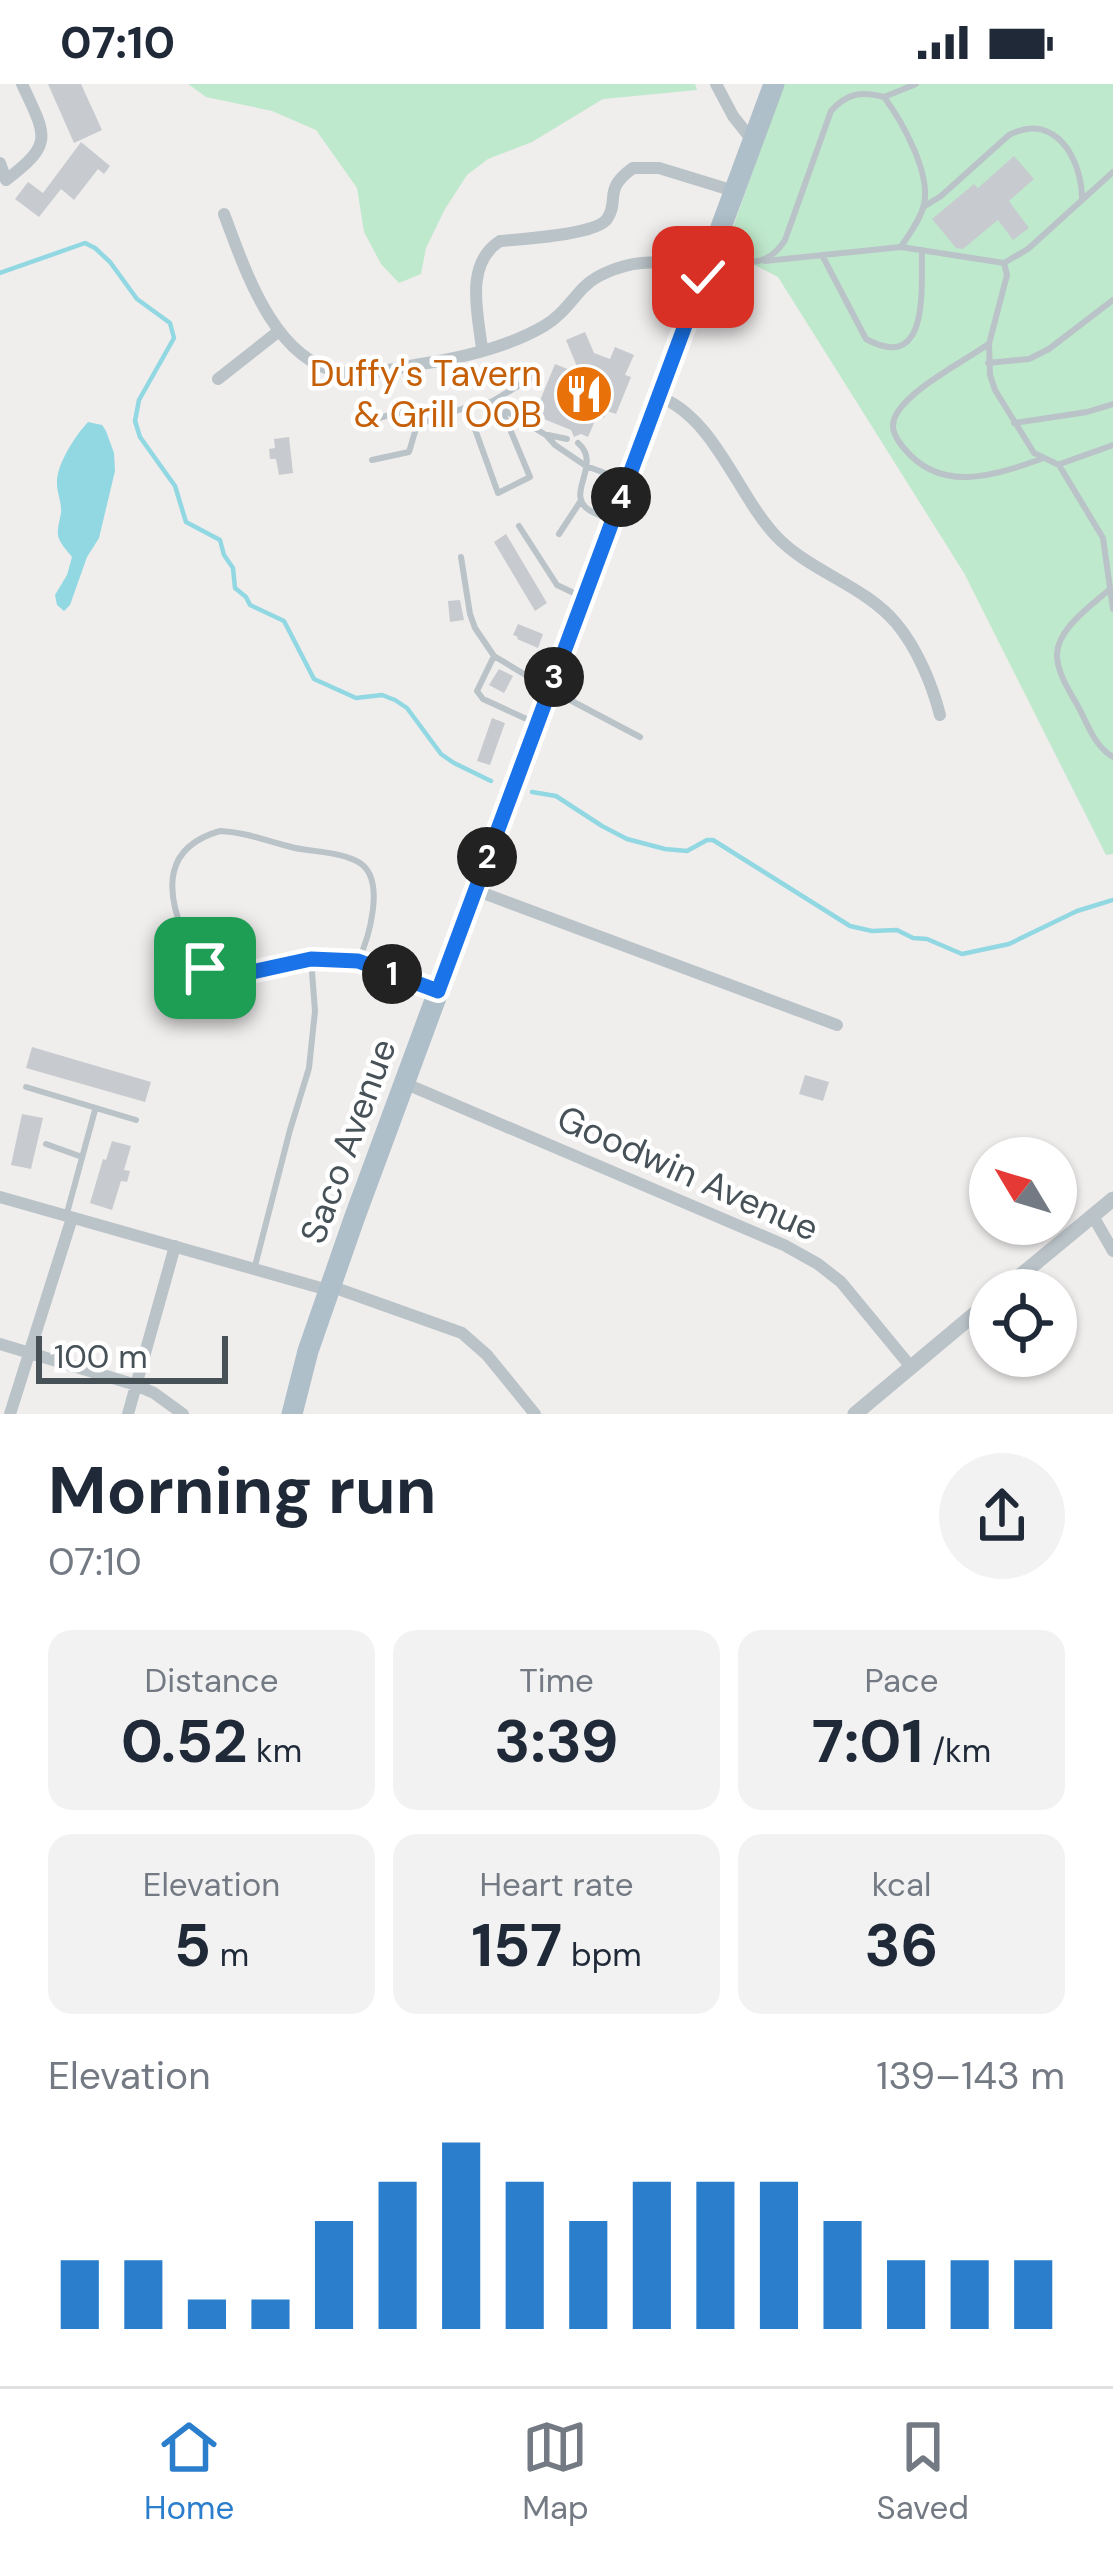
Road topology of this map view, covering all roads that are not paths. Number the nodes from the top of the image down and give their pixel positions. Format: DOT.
graph roads {
  1 [pos="22,84"];
  2 [pos="716,84"];
  3 [pos="774,84"];
  4 [pos="916,84"];
  5 [pos="866,88"];
  6 [pos="884,97"];
  7 [pos="753,141"];
  8 [pos="0,164"];
  9 [pos="1113,172"];
  10 [pos="3,182"];
  11 [pos="734,191"];
  12 [pos="1082,199"];
  13 [pos="924,207"];
  14 [pos="224,214"];
  15 [pos="901,247"];
  16 [pos="922,250"];
  17 [pos="711,254"];
  18 [pos="822,255"];
  19 [pos="765,261"];
  20 [pos="1004,263"];
  21 [pos="703,277"];
  22 [pos="1113,300"];
  23 [pos="279,332"];
  24 [pos="989,344"];
  25 [pos="482,350"];
  26 [pos="988,364"];
  27 [pos="535,376"];
  28 [pos="218,379"];
  29 [pos="658,396"];
  30 [pos="491,402"];
  31 [pos="1113,404"];
  32 [pos="467,407"];
  33 [pos="502,411"];
  34 [pos="362,422"];
  35 [pos="1014,422"];
  36 [pos="417,425"];
  37 [pos="546,435"];
  38 [pos="567,439"];
  39 [pos="578,443"];
  40 [pos="1113,445"];
  41 [pos="1041,458"];
  42 [pos="372,460"];
  43 [pos="1058,465"];
  44 [pos="586,466"];
  45 [pos="627,482"];
  46 [pos="583,505"];
  47 [pos="612,520"];
  48 [pos="519,526"];
  49 [pos="559,534"];
  50 [pos="461,556"];
  51 [pos="1111,588"];
  52 [pos="583,598"];
  53 [pos="1113,609"];
  54 [pos="494,656"];
  55 [pos="549,689"];
  56 [pos="940,715"];
  57 [pos="537,724"];
  58 [pos="640,737"];
  59 [pos="1113,758"];
  60 [pos="475,890"];
  61 [pos="311,959"];
  62 [pos="358,961"];
  63 [pos="438,991"];
  64 [pos="837,1024"];
  65 [pos="404,1083"];
  66 [pos="26,1087"];
  67 [pos="95,1108"];
  68 [pos="136,1120"];
  69 [pos="46,1144"];
  70 [pos="82,1157"];
  71 [pos="0,1198"];
  72 [pos="1113,1199"];
  73 [pos="1093,1216"];
  74 [pos="69,1217"];
  75 [pos="175,1246"];
  76 [pos="1113,1251"];
  77 [pos="254,1269"];
  78 [pos="1029,1269"];
  79 [pos="329,1288"];
  80 [pos="969,1319"];
  81 [pos="0,1344"];
  82 [pos="30,1353"];
  83 [pos="911,1367"];
  84 [pos="136,1384"];
  85 [pos="10,1414"];
  86 [pos="128,1414"];
  87 [pos="183,1414"];
  88 [pos="292,1414"];
  89 [pos="536,1414"];
  90 [pos="855,1414"];
  1 -- 10 [label="street"];
  2 -- 7 [label="street"];
  3 -- 7 [label="main road, Saco Avenue"];
  4 -- 6 [label="lane"];
  5 -- 6 [label="lane"];
  5 -- 19 [label="lane"];
  6 -- 13 [label="lane"];
  7 -- 11 [label="main road, Saco Avenue"];
  8 -- 10 [label="street"];
  9 -- 12 [label="lane"];
  11 -- 17 [label="main road, Saco Avenue"];
  11 -- 25 [label="street"];
  12 -- 13 [label="lane"];
  12 -- 20 [label="lane"];
  13 -- 15 [label="lane"];
  14 -- 23 [label="street"];
  15 -- 16 [label="lane"];
  15 -- 18 [label="lane"];
  16 -- 18 [label="lane"];
  16 -- 20 [label="lane"];
  17 -- 19 [label="lane"];
  17 -- 21 [label="main road, Saco Avenue"];
  18 -- 19 [label="lane"];
  20 -- 24 [label="lane"];
  21 -- 25 [label="street"];
  21 -- 29 [label="main road, Saco Avenue"];
  22 -- 26 [label="lane"];
  23 -- 25 [label="street"];
  23 -- 28 [label="street"];
  24 -- 26 [label="lane"];
  24 -- 41 [label="lane"];
  26 -- 35 [label="lane"];
  27 -- 30 [label="lane"];
  29 -- 45 [label="main road, Saco Avenue"];
  29 -- 56 [label="street"];
  30 -- 32 [label="lane"];
  30 -- 33 [label="lane"];
  31 -- 35 [label="lane"];
  32 -- 33 [label="lane"];
  32 -- 36 [label="lane"];
  33 -- 37 [label="lane"];
  34 -- 36 [label="lane"];
  35 -- 41 [label="lane"];
  36 -- 42 [label="lane"];
  37 -- 38 [label="lane"];
  37 -- 44 [label="lane"];
  39 -- 44 [label="lane"];
  40 -- 43 [label="lane"];
  41 -- 43 [label="lane"];
  43 -- 51 [label="lane"];
  44 -- 45 [label="lane"];
  44 -- 46 [label="lane"];
  45 -- 47 [label="main road, Saco Avenue"];
  46 -- 47 [label="lane"];
  46 -- 49 [label="lane"];
  47 -- 52 [label="main road, Saco Avenue"];
  48 -- 52 [label="lane"];
  50 -- 54 [label="lane"];
  51 -- 53 [label="lane"];
  51 -- 59 [label="lane"];
  52 -- 55 [label="main road, Saco Avenue"];
  54 -- 55 [label="lane"];
  54 -- 57 [label="lane"];
  55 -- 57 [label="main road, Saco Avenue"];
  55 -- 58 [label="lane"];
  57 -- 60 [label="main road, Saco Avenue"];
  60 -- 63 [label="main road, Saco Avenue"];
  60 -- 64 [label="street"];
  61 -- 62 [label="lane"];
  61 -- 62 [label="lane"];
  61 -- 77 [label="lane"];
  62 -- 63 [label="lane"];
  63 -- 65 [label="main road, Saco Avenue"];
  65 -- 79 [label="main road, Saco Avenue"];
  65 -- 83 [label="street, Goodwin Avenue"];
  66 -- 67 [label="lane"];
  67 -- 68 [label="lane"];
  67 -- 70 [label="lane"];
  69 -- 70 [label="lane"];
  70 -- 74 [label="lane"];
  71 -- 74 [label="street"];
  72 -- 73 [label="street"];
  73 -- 76 [label="street"];
  73 -- 78 [label="street"];
  74 -- 75 [label="street"];
  74 -- 82 [label="street"];
  75 -- 77 [label="street"];
  75 -- 84 [label="street"];
  77 -- 79 [label="street"];
  79 -- 88 [label="main road, Saco Avenue"];
  79 -- 89 [label="street"];
  80 -- 83 [label="street"];
  81 -- 82 [label="street"];
  82 -- 84 [label="street"];
  82 -- 85 [label="street"];
  83 -- 90 [label="street"];
  84 -- 86 [label="street"];
  84 -- 87 [label="street"];
}
